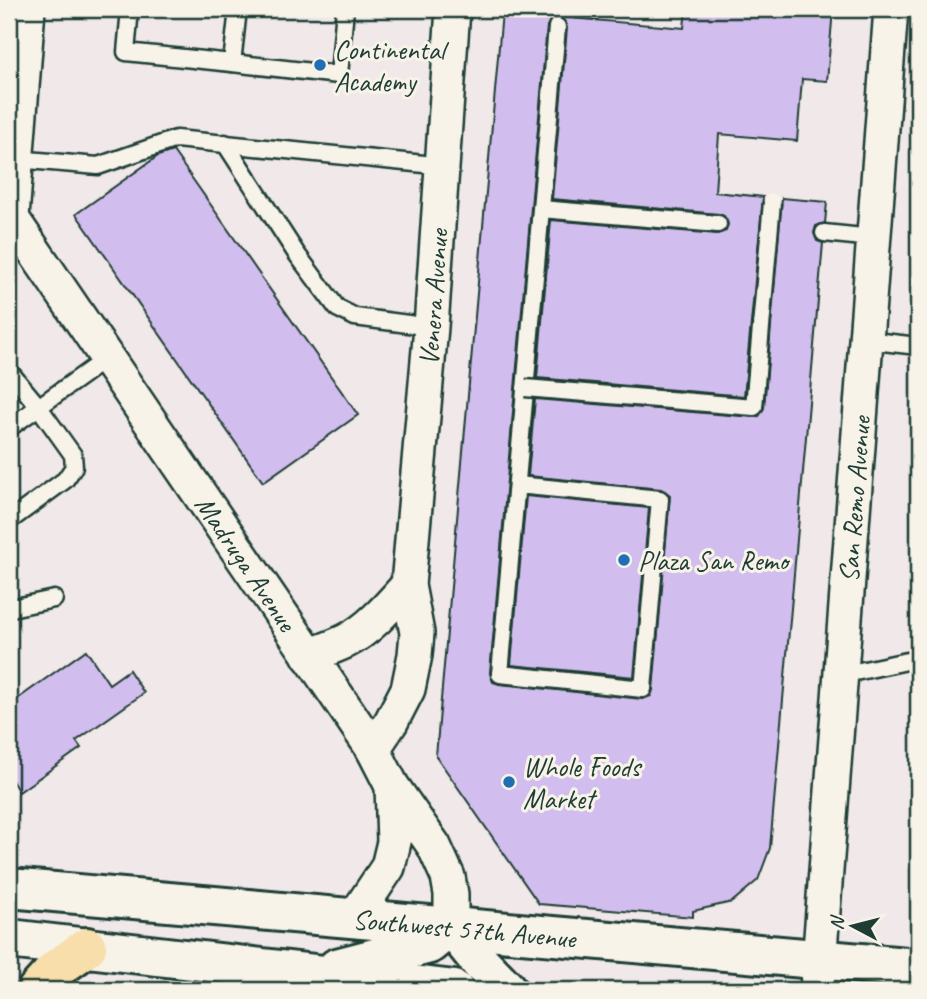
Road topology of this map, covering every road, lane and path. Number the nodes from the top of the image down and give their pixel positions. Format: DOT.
graph roads {
  1 [pos="130,9"];
  2 [pos="238,9"];
  3 [pos="345,9"];
  4 [pos="453,9"];
  5 [pos="891,9"];
  6 [pos="21,24"];
  7 [pos="557,27"];
  8 [pos="232,63"];
  9 [pos="225,143"];
  10 [pos="16,159"];
  11 [pos="444,166"];
  12 [pos="772,202"];
  13 [pos="541,209"];
  14 [pos="10,216"];
  15 [pos="719,224"];
  16 [pos="824,233"];
  17 [pos="873,238"];
  18 [pos="431,327"];
  19 [pos="865,340"];
  20 [pos="918,346"];
  21 [pos="107,358"];
  22 [pos="9,371"];
  23 [pos="525,388"];
  24 [pos="38,406"];
  25 [pos="9,428"];
  26 [pos="517,485"];
  27 [pos="9,521"];
  28 [pos="408,585"];
  29 [pos="54,599"];
  30 [pos="9,605"];
  31 [pos="309,656"];
  32 [pos="907,661"];
  33 [pos="841,675"];
  34 [pos="373,749"];
  35 [pos="392,786"];
  36 [pos="9,888"];
  37 [pos="354,918"];
  38 [pos="451,926"];
  39 [pos="9,939"];
  40 [pos="87,947"];
  41 [pos="918,968"];
  42 [pos="314,974"];
  43 [pos="818,974"];
  44 [pos="37,990"];
  45 [pos="454,990"];
  46 [pos="507,990"];
  1 -- 8 [label="lane"];
  2 -- 8 [label="lane"];
  3 -- 8 [label="lane"];
  4 -- 11 [label="street, Venera Avenue"];
  5 -- 17 [label="street, San Remo Avenue"];
  6 -- 10 [label="street"];
  7 -- 13 [label="lane"];
  9 -- 10 [label="lane"];
  9 -- 11 [label="lane"];
  9 -- 18 [label="lane"];
  10 -- 14 [label="street"];
  11 -- 18 [label="street, Venera Avenue"];
  12 -- 23 [label="lane, bridge"];
  13 -- 15 [label="lane"];
  13 -- 23 [label="lane"];
  14 -- 21 [label="street, Madruga Avenue"];
  16 -- 17 [label="lane"];
  17 -- 19 [label="street, San Remo Avenue"];
  18 -- 28 [label="street, Venera Avenue"];
  19 -- 20 [label="lane"];
  19 -- 33 [label="street, San Remo Avenue"];
  21 -- 24 [label="lane"];
  21 -- 31 [label="street, Madruga Avenue"];
  22 -- 24 [label="lane"];
  23 -- 26 [label="lane"];
  24 -- 25 [label="lane"];
  24 -- 27 [label="lane"];
  26 -- 26 [label="lane"];
  28 -- 31 [label="street"];
  28 -- 34 [label="street, Venera Avenue"];
  29 -- 30 [label="lane"];
  31 -- 34 [label="street, Madruga Avenue"];
  32 -- 33 [label="lane"];
  33 -- 43 [label="street, San Remo Avenue"];
  34 -- 35 [label="street, Madruga Avenue"];
  35 -- 37 [label="street"];
  35 -- 38 [label="street, Madruga Avenue"];
  36 -- 37 [label="main road, Southwest 57th Avenue"];
  37 -- 38 [label="main road, Southwest 57th Avenue"];
  38 -- 42 [label="main road"];
  38 -- 43 [label="main road, Southwest 57th Avenue"];
  38 -- 46 [label="main road"];
  39 -- 40 [label="main road"];
  40 -- 42 [label="main road"];
  40 -- 44 [label="highway"];
  41 -- 43 [label="main road, Southwest 57th Avenue"];
  42 -- 45 [label="main road"];
}
